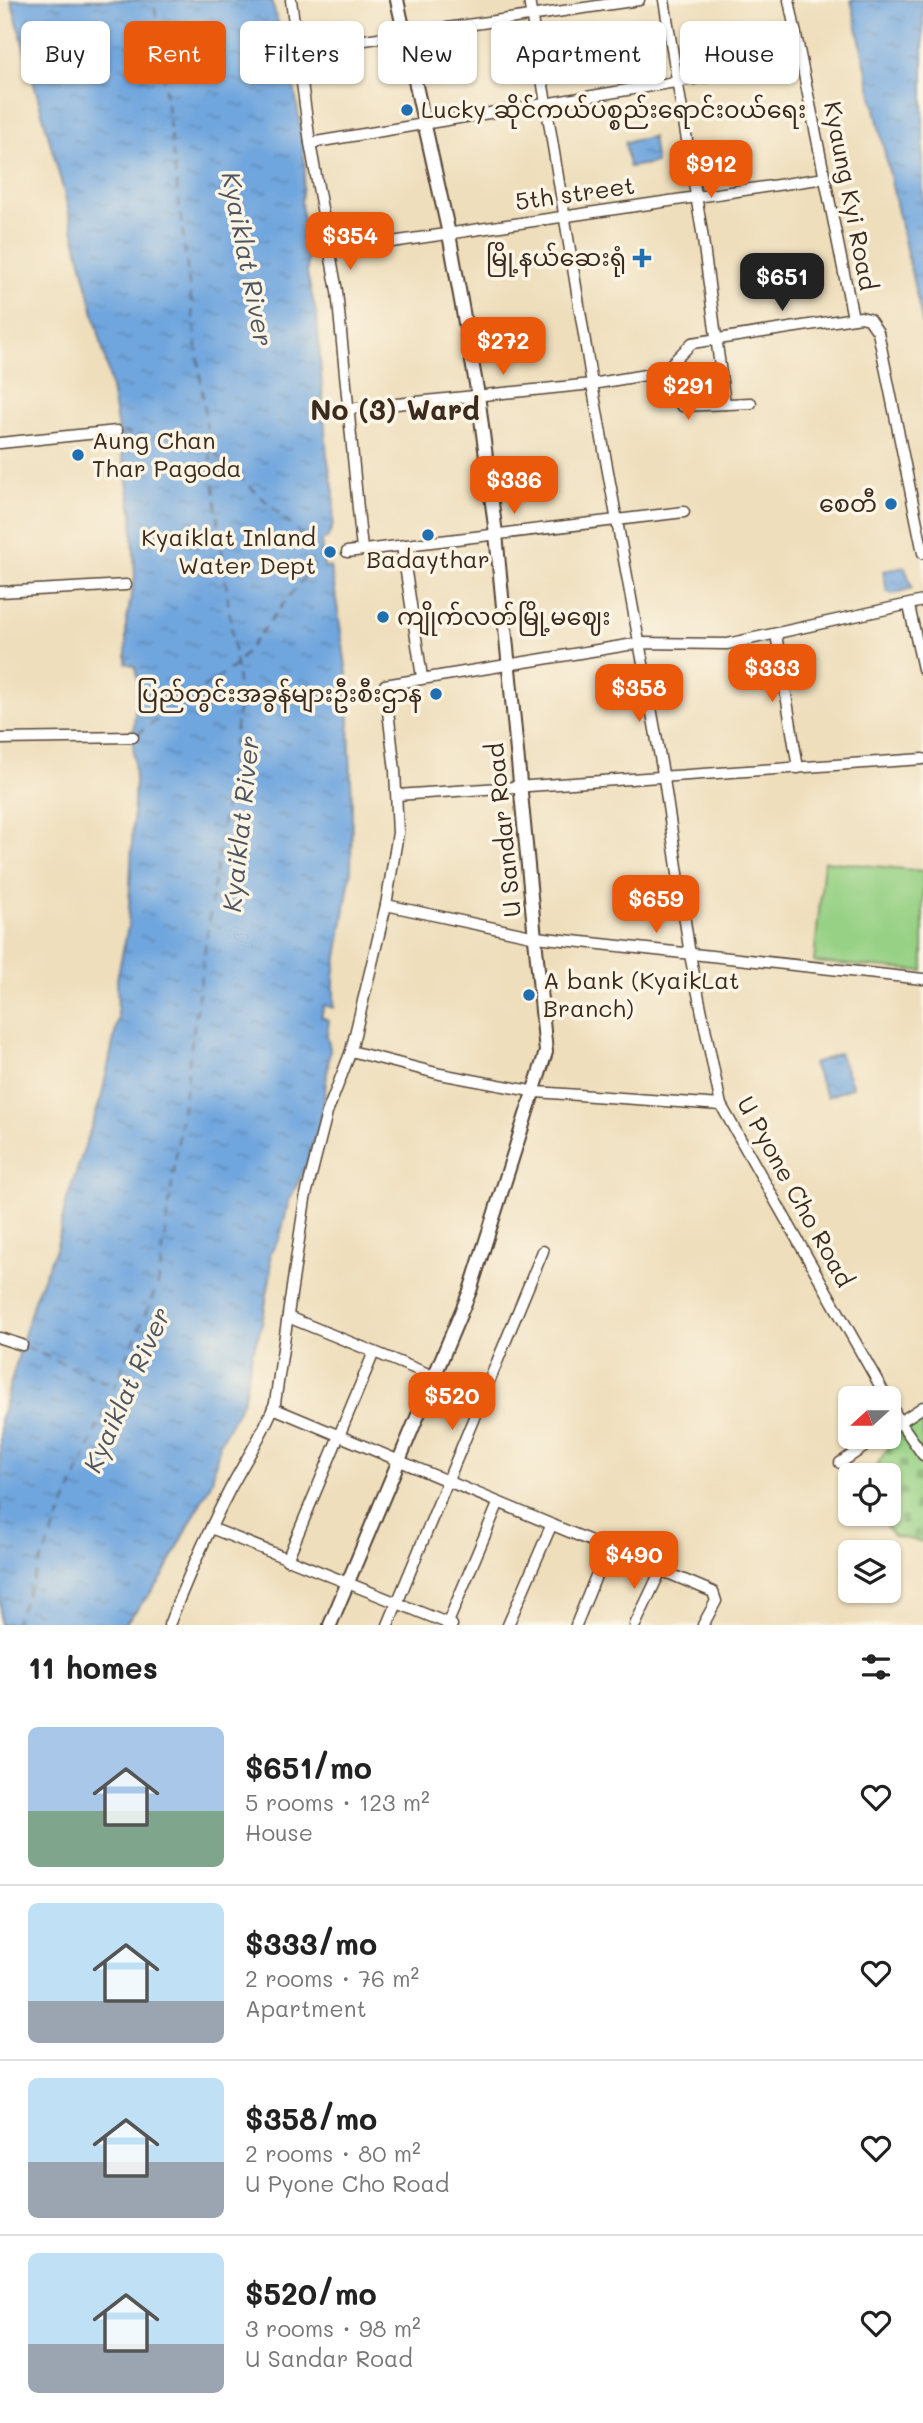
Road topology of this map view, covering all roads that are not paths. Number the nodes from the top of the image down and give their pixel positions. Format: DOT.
graph roads {
  1 [pos="291,0"];
  2 [pos="397,0"];
  3 [pos="529,0"];
  4 [pos="639,0"];
  5 [pos="664,0"];
  6 [pos="789,0"];
  7 [pos="532,17"];
  8 [pos="293,21"];
  9 [pos="402,21"];
  10 [pos="477,25"];
  11 [pos="801,61"];
  12 [pos="677,82"];
  13 [pos="301,84"];
  14 [pos="416,84"];
  15 [pos="544,105"];
  16 [pos="426,125"];
  17 [pos="310,143"];
  18 [pos="825,178"];
  19 [pos="695,197"];
  20 [pos="564,217"];
  21 [pos="449,234"];
  22 [pos="331,251"];
  23 [pos="853,318"];
  24 [pos="716,338"];
  25 [pos="663,372"];
  26 [pos="592,384"];
  27 [pos="478,395"];
  28 [pos="751,403"];
  29 [pos="725,404"];
  30 [pos="348,409"];
  31 [pos="117,431"];
  32 [pos="0,443"];
  33 [pos="684,512"];
  34 [pos="617,520"];
  35 [pos="496,534"];
  36 [pos="402,546"];
  37 [pos="362,550"];
  38 [pos="347,552"];
  39 [pos="923,553"];
  40 [pos="126,585"];
  41 [pos="0,592"];
  42 [pos="923,601"];
  43 [pos="909,606"];
  44 [pos="776,634"];
  45 [pos="640,643"];
  46 [pos="509,664"];
  47 [pos="923,666"];
  48 [pos="422,677"];
  49 [pos="133,737"];
  50 [pos="0,739"];
  51 [pos="923,759"];
  52 [pos="798,768"];
  53 [pos="664,779"];
  54 [pos="521,787"];
  55 [pos="397,795"];
  56 [pos="386,905"];
  57 [pos="536,937"];
  58 [pos="690,955"];
  59 [pos="923,979"];
  60 [pos="351,1051"];
  61 [pos="536,1092"];
  62 [pos="721,1105"];
  63 [pos="543,1251"];
  64 [pos="288,1317"];
  65 [pos="0,1338"];
  66 [pos="22,1345"];
  67 [pos="374,1352"];
  68 [pos="434,1375"];
  69 [pos="880,1386"];
  70 [pos="485,1397"];
  71 [pos="923,1407"];
  72 [pos="273,1408"];
  73 [pos="901,1421"];
  74 [pos="901,1423"];
  75 [pos="340,1436"];
  76 [pos="861,1449"];
  77 [pos="923,1455"];
  78 [pos="399,1461"];
  79 [pos="840,1463"];
  80 [pos="447,1482"];
  81 [pos="498,1504"];
  82 [pos="551,1526"];
  83 [pos="211,1528"];
  84 [pos="607,1549"];
  85 [pos="287,1560"];
  86 [pos="662,1570"];
  87 [pos="347,1584"];
  88 [pos="397,1605"];
  89 [pos="449,1624"];
  90 [pos="169,1625"];
  91 [pos="330,1625"];
  92 [pos="388,1625"];
  93 [pos="508,1625"];
  94 [pos="576,1625"];
  95 [pos="635,1625"];
  96 [pos="703,1625"];
  1 -- 8 [label="street"];
  2 -- 9 [label="main road, U Sandar Road"];
  3 -- 7 [label="street, U Pyone Cho Road"];
  4 -- 7 [label="street"];
  5 -- 12 [label="street"];
  6 -- 11 [label="street, Kyaung Kyi Road"];
  7 -- 10 [label="street"];
  7 -- 15 [label="street, U Pyone Cho Road"];
  11 -- 12 [label="street"];
  11 -- 18 [label="street, Kyaung Kyi Road"];
  12 -- 15 [label="street"];
  12 -- 19 [label="street"];
  13 -- 17 [label="street"];
  14 -- 16 [label="main road, U Sandar Road"];
  15 -- 16 [label="street"];
  15 -- 20 [label="street, U Pyone Cho Road"];
  16 -- 17 [label="street"];
  16 -- 21 [label="main road, U Sandar Road"];
  17 -- 22 [label="street"];
  18 -- 19 [label="street, 5th street"];
  18 -- 23 [label="street, Kyaung Kyi Road"];
  19 -- 20 [label="street, 5th street"];
  19 -- 24 [label="street"];
  20 -- 21 [label="street, 5th street"];
  20 -- 26 [label="street, U Pyone Cho Road"];
  21 -- 22 [label="street, 5th street"];
  21 -- 27 [label="main road, U Sandar Road"];
  22 -- 30 [label="street"];
  23 -- 24 [label="street"];
  23 -- 39 [label="street"];
  24 -- 25 [label="street"];
  24 -- 29 [label="street"];
  25 -- 26 [label="street"];
  25 -- 29 [label="street"];
  26 -- 27 [label="street"];
  26 -- 34 [label="street, U Pyone Cho Road"];
  27 -- 30 [label="street"];
  27 -- 35 [label="main road, U Sandar Road"];
  28 -- 29 [label="street"];
  30 -- 37 [label="street"];
  31 -- 32 [label="street"];
  33 -- 34 [label="street"];
  34 -- 35 [label="street"];
  34 -- 45 [label="street, U Pyone Cho Road"];
  35 -- 36 [label="street"];
  35 -- 46 [label="main road, U Sandar Road"];
  36 -- 37 [label="street"];
  36 -- 48 [label="street"];
  37 -- 38 [label="street"];
  40 -- 41 [label="street"];
  42 -- 43 [label="street"];
  43 -- 44 [label="street"];
  43 -- 47 [label="street"];
  44 -- 45 [label="street"];
  44 -- 52 [label="street"];
  45 -- 46 [label="street"];
  45 -- 53 [label="street, U Pyone Cho Road"];
  46 -- 48 [label="street"];
  46 -- 54 [label="main road, U Sandar Road"];
  48 -- 55 [label="street"];
  49 -- 50 [label="street"];
  51 -- 52 [label="street"];
  52 -- 53 [label="street"];
  53 -- 54 [label="street"];
  53 -- 58 [label="street, U Pyone Cho Road"];
  54 -- 55 [label="street"];
  54 -- 57 [label="main road, U Sandar Road"];
  55 -- 56 [label="street"];
  56 -- 57 [label="street"];
  56 -- 60 [label="street"];
  57 -- 58 [label="street"];
  57 -- 61 [label="main road, U Sandar Road"];
  58 -- 59 [label="street"];
  58 -- 62 [label="street, U Pyone Cho Road"];
  60 -- 61 [label="street"];
  60 -- 64 [label="street"];
  61 -- 62 [label="street"];
  61 -- 68 [label="main road, U Sandar Road"];
  62 -- 69 [label="street, U Pyone Cho Road"];
  63 -- 70 [label="street"];
  64 -- 67 [label="street"];
  64 -- 72 [label="street"];
  65 -- 66 [label="street"];
  67 -- 68 [label="street"];
  67 -- 75 [label="street"];
  68 -- 70 [label="street"];
  68 -- 78 [label="main road, U Sandar Road"];
  70 -- 80 [label="street"];
  71 -- 73 [label="street"];
  72 -- 75 [label="street"];
  72 -- 83 [label="street"];
  74 -- 77 [label="street, U Pyone Cho Road"];
  75 -- 78 [label="street"];
  75 -- 85 [label="street"];
  76 -- 79 [label="street"];
  78 -- 80 [label="street"];
  78 -- 87 [label="main road, U Sandar Road"];
  80 -- 81 [label="street"];
  80 -- 88 [label="street"];
  81 -- 82 [label="street"];
  81 -- 89 [label="street"];
  82 -- 84 [label="street"];
  82 -- 93 [label="street"];
  83 -- 85 [label="street"];
  83 -- 90 [label="street"];
  84 -- 86 [label="street"];
  84 -- 94 [label="street"];
  85 -- 87 [label="street"];
  86 -- 95 [label="street"];
  86 -- 96 [label="street"];
  87 -- 88 [label="street"];
  87 -- 91 [label="main road, U Sandar Road"];
  88 -- 89 [label="street"];
  88 -- 92 [label="street"];
}
